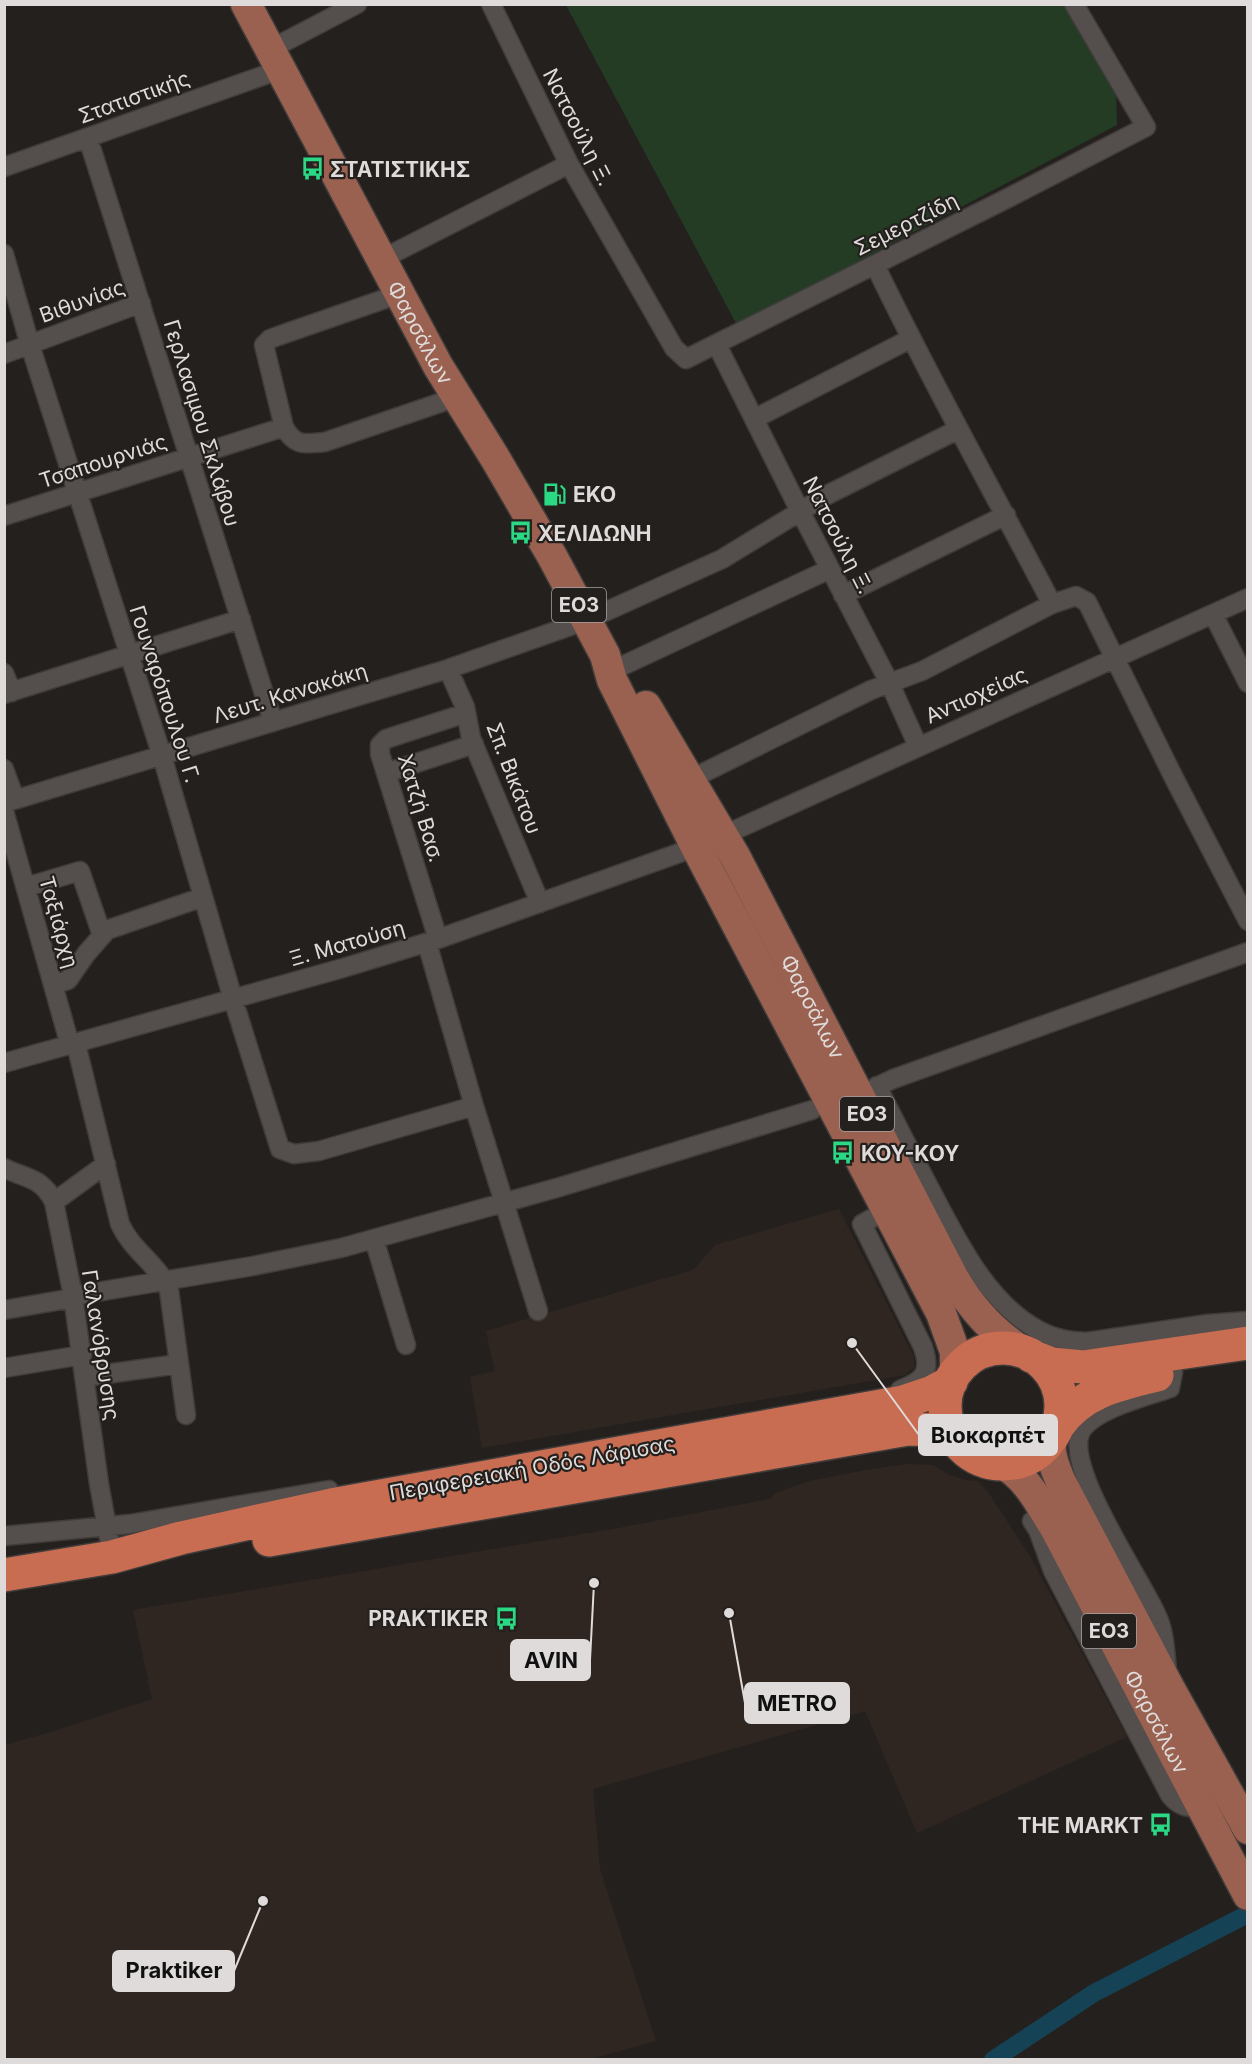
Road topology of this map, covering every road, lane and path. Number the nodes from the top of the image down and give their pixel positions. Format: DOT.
graph roads {
  1 [pos="246,4"];
  2 [pos="357,4"];
  3 [pos="491,4"];
  4 [pos="1074,4"];
  5 [pos="274,60"];
  6 [pos="88,138"];
  7 [pos="569,164"];
  8 [pos="4,167"];
  9 [pos="4,254"];
  10 [pos="380,260"];
  11 [pos="875,265"];
  12 [pos="399,294"];
  13 [pos="141,303"];
  14 [pos="910,339"];
  15 [pos="30,345"];
  16 [pos="717,345"];
  17 [pos="4,354"];
  18 [pos="686,359"];
  19 [pos="457,397"];
  20 [pos="754,419"];
  21 [pos="284,428"];
  22 [pos="959,429"];
  23 [pos="189,457"];
  24 [pos="76,493"];
  25 [pos="800,511"];
  26 [pos="4,516"];
  27 [pos="1006,516"];
  28 [pos="830,569"];
  29 [pos="843,595"];
  30 [pos="1248,598"];
  31 [pos="1052,604"];
  32 [pos="1213,614"];
  33 [pos="241,619"];
  34 [pos="587,620"];
  35 [pos="129,655"];
  36 [pos="1116,658"];
  37 [pos="613,661"];
  38 [pos="448,669"];
  39 [pos="4,673"];
  40 [pos="1248,682"];
  41 [pos="890,684"];
  42 [pos="8,693"];
  43 [pos="466,713"];
  44 [pos="273,722"];
  45 [pos="474,744"];
  46 [pos="918,746"];
  47 [pos="162,756"];
  48 [pos="4,769"];
  49 [pos="386,773"];
  50 [pos="689,780"];
  51 [pos="8,804"];
  52 [pos="724,835"];
  53 [pos="696,847"];
  54 [pos="26,887"];
  55 [pos="203,897"];
  56 [pos="540,903"];
  57 [pos="1248,921"];
  58 [pos="102,935"];
  59 [pos="433,941"];
  60 [pos="1248,952"];
  61 [pos="53,985"];
  62 [pos="233,999"];
  63 [pos="73,1044"];
  64 [pos="4,1063"];
  65 [pos="867,1091"];
  66 [pos="474,1106"];
  67 [pos="812,1110"];
  68 [pos="106,1164"];
  69 [pos="4,1168"];
  70 [pos="54,1202"];
  71 [pos="504,1202"];
  72 [pos="874,1217"];
  73 [pos="374,1239"];
  74 [pos="165,1281"];
  75 [pos="73,1297"];
  76 [pos="4,1310"];
  77 [pos="538,1311"];
  78 [pos="1248,1321"];
  79 [pos="1248,1342"];
  80 [pos="406,1344"];
  81 [pos="1028,1354"];
  82 [pos="82,1355"];
  83 [pos="1248,1358"];
  84 [pos="179,1364"];
  85 [pos="4,1368"];
  86 [pos="84,1377"];
  87 [pos="953,1378"];
  88 [pos="1171,1380"];
  89 [pos="855,1405"];
  90 [pos="186,1415"];
  91 [pos="1054,1432"];
  92 [pos="954,1437"];
  93 [pos="1002,1464"];
  94 [pos="4,1536"];
  95 [pos="110,1542"];
  96 [pos="4,1575"];
  97 [pos="1169,1686"];
  98 [pos="1248,1829"];
  99 [pos="1245,1891"];
  1 -- 5 [label="main road, Φαρσάλων / ΕΟ3"];
  2 -- 5 [label="street, Στατιστικής"];
  3 -- 7 [label="street, Νατσούλη Ξ."];
  4 -- 11 [label="street, Σεμερτζίδη"];
  5 -- 6 [label="street, Στατιστικής"];
  5 -- 10 [label="main road, Φαρσάλων / ΕΟ3"];
  6 -- 8 [label="street, Στατιστικής"];
  6 -- 13 [label="street, Γερλασιμου Σκλάβου"];
  7 -- 10 [label="street"];
  7 -- 18 [label="street, Νατσούλη Ξ."];
  9 -- 15 [label="street, Γουναρόπουλου Γ."];
  10 -- 12 [label="main road, Φαρσάλων / ΕΟ3"];
  11 -- 14 [label="street"];
  11 -- 16 [label="street, Σεμερτζίδη"];
  12 -- 19 [label="main road, Φαρσάλων / ΕΟ3"];
  12 -- 21 [label="street"];
  13 -- 15 [label="street, Βιθυνίας"];
  13 -- 23 [label="street, Γερλασιμου Σκλάβου"];
  14 -- 20 [label="street"];
  14 -- 22 [label="street"];
  15 -- 17 [label="street, Βιθυνίας"];
  15 -- 24 [label="street, Γουναρόπουλου Γ."];
  16 -- 18 [label="street, Σεμερτζίδη"];
  16 -- 20 [label="street, Νατσούλη Ξ."];
  19 -- 21 [label="street"];
  19 -- 34 [label="main road, Φαρσάλων / ΕΟ3"];
  20 -- 25 [label="street, Νατσούλη Ξ."];
  21 -- 23 [label="street, Τσαπουρνιάς"];
  22 -- 25 [label="street, Λευτ. Κανακάκη"];
  22 -- 27 [label="street"];
  23 -- 24 [label="street, Τσαπουρνιάς"];
  23 -- 33 [label="street, Γερλασιμου Σκλάβου"];
  24 -- 26 [label="street, Τσαπουρνιάς"];
  24 -- 35 [label="street, Γουναρόπουλου Γ."];
  25 -- 28 [label="street, Νατσούλη Ξ."];
  25 -- 34 [label="street, Λευτ. Κανακάκη"];
  27 -- 29 [label="street"];
  27 -- 31 [label="street"];
  28 -- 29 [label="street, Νατσούλη Ξ."];
  28 -- 37 [label="street"];
  29 -- 41 [label="street, Νατσούλη Ξ."];
  30 -- 32 [label="street, Αντιοχείας"];
  31 -- 36 [label="street"];
  31 -- 41 [label="street"];
  32 -- 36 [label="street, Αντιοχείας"];
  32 -- 40 [label="street"];
  33 -- 35 [label="street"];
  33 -- 44 [label="street, Γερλασιμου Σκλάβου"];
  34 -- 37 [label="main road, Φαρσάλων / ΕΟ3"];
  34 -- 38 [label="street, Λευτ. Κανακάκη"];
  35 -- 42 [label="street"];
  35 -- 47 [label="street, Γουναρόπουλου Γ."];
  36 -- 46 [label="street, Αντιοχείας"];
  36 -- 57 [label="street"];
  37 -- 50 [label="main road, Φαρσάλων / ΕΟ3"];
  37 -- 53 [label="main road, Φαρσάλων / ΕΟ3"];
  38 -- 43 [label="street, Σπ. Βικάτου"];
  38 -- 44 [label="street, Λευτ. Κανακάκη"];
  39 -- 42 [label="street"];
  41 -- 46 [label="street, Νατσούλη Ξ."];
  41 -- 50 [label="street"];
  43 -- 45 [label="street, Σπ. Βικάτου"];
  43 -- 49 [label="street, Χατζή Βασ."];
  44 -- 47 [label="street, Λευτ. Κανακάκη"];
  45 -- 49 [label="street"];
  45 -- 56 [label="street, Σπ. Βικάτου"];
  46 -- 52 [label="street, Αντιοχείας"];
  47 -- 51 [label="street, Λευτ. Κανακάκη"];
  47 -- 55 [label="street, Γουναρόπουλου Γ."];
  48 -- 51 [label="street, Ταξιάρχη"];
  49 -- 59 [label="street, Χατζή Βασ."];
  50 -- 52 [label="main road, Φαρσάλων / ΕΟ3"];
  51 -- 54 [label="street, Ταξιάρχη"];
  52 -- 65 [label="main road, Φαρσάλων / ΕΟ3"];
  53 -- 56 [label="street, Ξ. Ματούση"];
  53 -- 72 [label="main road, Φαρσάλων / ΕΟ3"];
  54 -- 58 [label="street"];
  54 -- 61 [label="street, Ταξιάρχη"];
  55 -- 58 [label="street"];
  55 -- 62 [label="street, Γουναρόπουλου Γ."];
  56 -- 59 [label="street, Ξ. Ματούση"];
  58 -- 61 [label="street"];
  59 -- 62 [label="street, Ξ. Ματούση"];
  59 -- 66 [label="street, Χατζή Βασ."];
  60 -- 65 [label="street"];
  61 -- 63 [label="street, Ταξιάρχη"];
  62 -- 63 [label="street, Ξ. Ματούση"];
  62 -- 66 [label="street, Γουναρόπουλου Γ."];
  63 -- 64 [label="street, Ξ. Ματούση"];
  63 -- 68 [label="street, Ταξιάρχη"];
  65 -- 78 [label="street"];
  65 -- 81 [label="main road, Φαρσάλων / ΕΟ3"];
  66 -- 71 [label="street, Χατζή Βασ."];
  67 -- 71 [label="street"];
  68 -- 70 [label="street"];
  68 -- 74 [label="street, Ταξιάρχη"];
  69 -- 70 [label="street"];
  70 -- 75 [label="street, Γαλανόβρυσης"];
  71 -- 73 [label="street"];
  71 -- 77 [label="street, Χατζή Βασ."];
  72 -- 87 [label="main road, Φαρσάλων / ΕΟ3"];
  72 -- 89 [label="street"];
  73 -- 74 [label="street"];
  73 -- 80 [label="street"];
  74 -- 75 [label="street"];
  74 -- 84 [label="street"];
  75 -- 76 [label="street"];
  75 -- 82 [label="street, Γαλανόβρυσης"];
  79 -- 81 [label="highway"];
  81 -- 87 [label="highway"];
  81 -- 91 [label="highway, ΕΟ3"];
  82 -- 85 [label="street"];
  82 -- 86 [label="street, Γαλανόβρυσης"];
  83 -- 88 [label="highway"];
  84 -- 86 [label="street"];
  84 -- 90 [label="street"];
  86 -- 95 [label="street, Γαλανόβρυσης"];
  87 -- 89 [label="highway, Περιφερειακή Οδός Λάρισας"];
  87 -- 92 [label="highway, ΕΟ3"];
  88 -- 91 [label="highway"];
  88 -- 97 [label="street"];
  89 -- 95 [label="highway, Περιφερειακή Οδός Λάρισας"];
  91 -- 93 [label="highway"];
  91 -- 97 [label="main road, Φαρσάλων / ΕΟ3"];
  92 -- 93 [label="highway, ΕΟ3"];
  92 -- 95 [label="highway, Περιφερειακή Οδός Λάρισας"];
  93 -- 99 [label="main road, Φαρσάλων / ΕΟ3"];
  94 -- 95 [label="street"];
  95 -- 96 [label="highway, Περιφερειακή Οδός Λάρισας"];
  97 -- 98 [label="main road, Φαρσάλων / ΕΟ3"];
}
